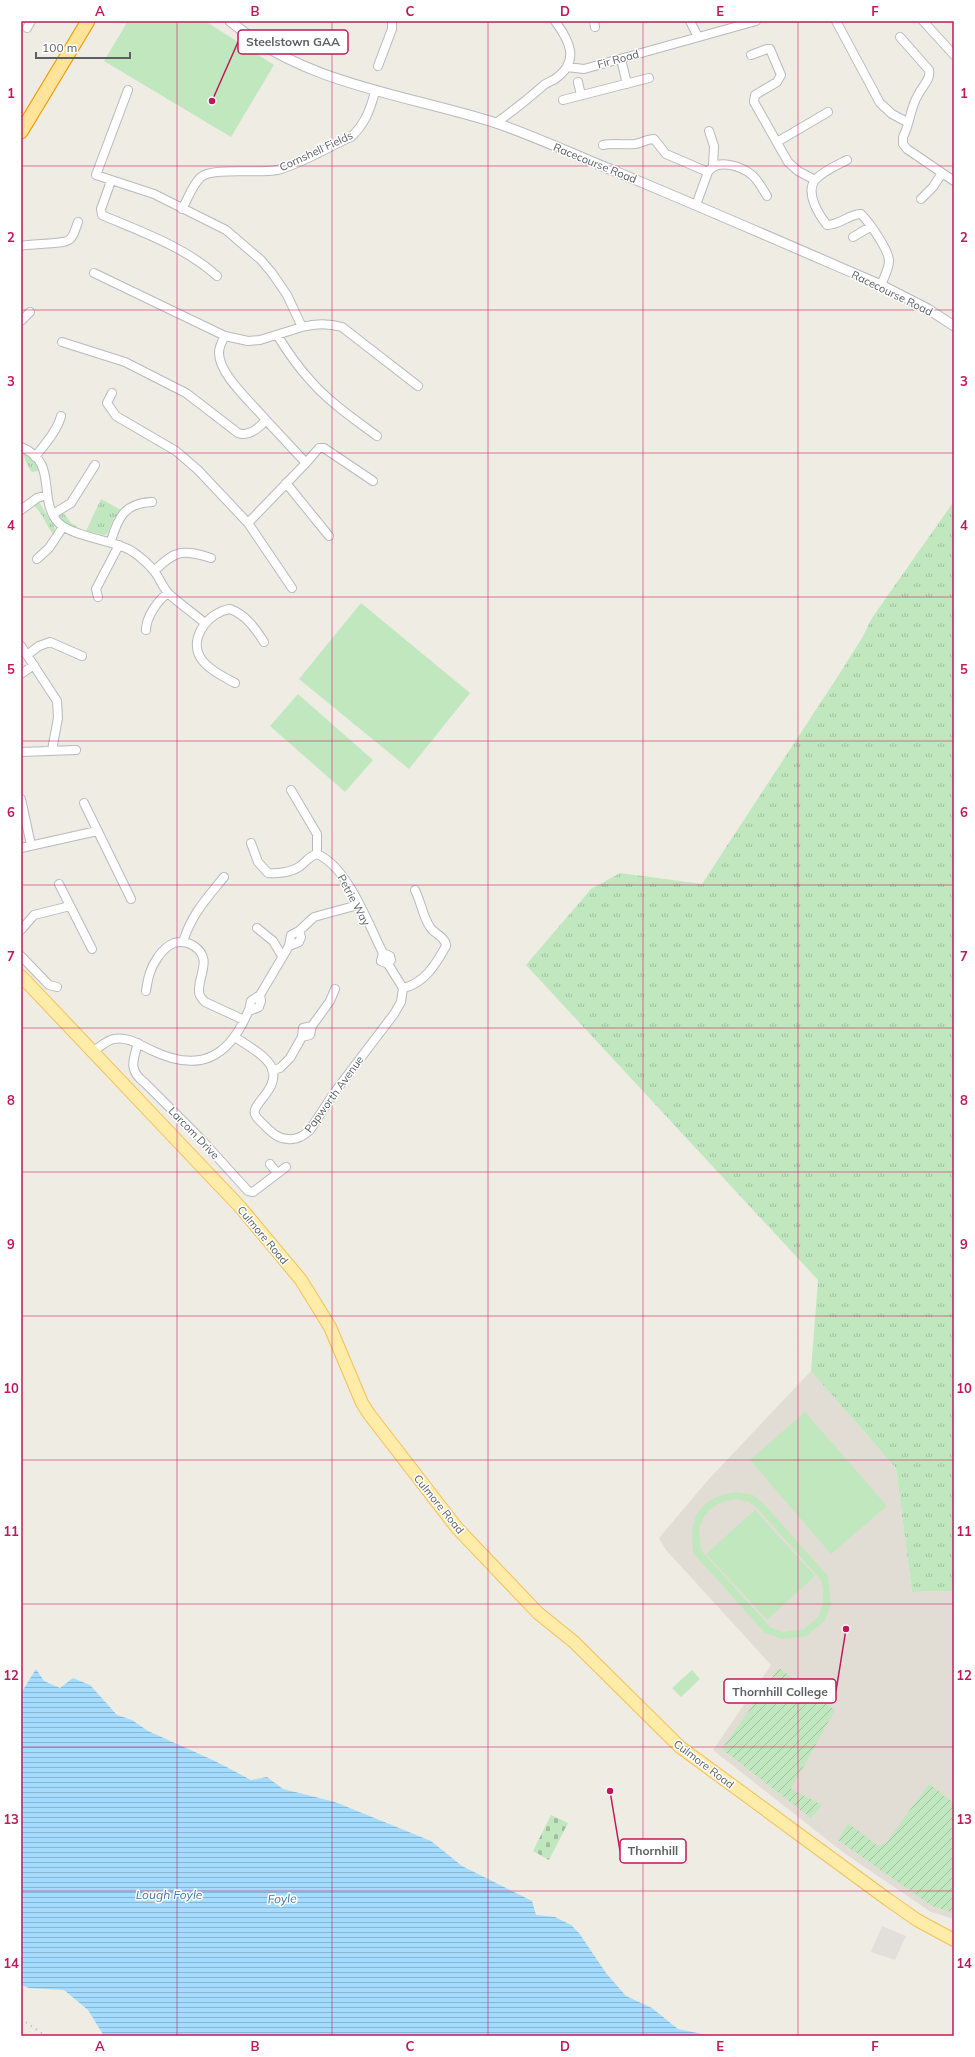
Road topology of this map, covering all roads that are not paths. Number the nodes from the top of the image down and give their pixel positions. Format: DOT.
graph roads {
  1 [pos="88,21"];
  2 [pos="230,21"];
  3 [pos="392,21"];
  4 [pos="554,21"];
  5 [pos="690,21"];
  6 [pos="756,21"];
  7 [pos="836,21"];
  8 [pos="923,21"];
  9 [pos="698,37"];
  10 [pos="900,37"];
  11 [pos="751,55"];
  12 [pos="954,55"];
  13 [pos="621,59"];
  14 [pos="378,66"];
  15 [pos="567,67"];
  16 [pos="649,78"];
  17 [pos="578,82"];
  18 [pos="626,84"];
  19 [pos="128,90"];
  20 [pos="375,92"];
  21 [pos="582,95"];
  22 [pos="563,100"];
  23 [pos="828,112"];
  24 [pos="907,122"];
  25 [pos="496,123"];
  26 [pos="709,129"];
  27 [pos="21,132"];
  28 [pos="777,142"];
  29 [pos="603,145"];
  30 [pos="847,160"];
  31 [pos="711,169"];
  32 [pos="942,173"];
  33 [pos="815,180"];
  34 [pos="111,181"];
  35 [pos="954,181"];
  36 [pos="767,197"];
  37 [pos="921,199"];
  38 [pos="696,205"];
  39 [pos="182,209"];
  40 [pos="78,222"];
  41 [pos="870,227"];
  42 [pos="853,237"];
  43 [pos="21,246"];
  44 [pos="94,273"];
  45 [pos="217,276"];
  46 [pos="881,285"];
  47 [pos="30,312"];
  48 [pos="21,321"];
  49 [pos="954,326"];
  50 [pos="302,327"];
  51 [pos="277,335"];
  52 [pos="225,336"];
  53 [pos="62,342"];
  54 [pos="418,386"];
  55 [pos="112,393"];
  56 [pos="61,416"];
  57 [pos="266,420"];
  58 [pos="377,436"];
  59 [pos="21,447"];
  60 [pos="35,456"];
  61 [pos="306,463"];
  62 [pos="95,465"];
  63 [pos="373,481"];
  64 [pos="286,483"];
  65 [pos="47,495"];
  66 [pos="152,502"];
  67 [pos="21,510"];
  68 [pos="53,514"];
  69 [pos="248,523"];
  70 [pos="63,527"];
  71 [pos="329,536"];
  72 [pos="111,541"];
  73 [pos="119,546"];
  74 [pos="211,558"];
  75 [pos="37,559"];
  76 [pos="154,570"];
  77 [pos="292,588"];
  78 [pos="168,593"];
  79 [pos="98,597"];
  80 [pos="205,623"];
  81 [pos="146,630"];
  82 [pos="264,642"];
  83 [pos="21,646"];
  84 [pos="27,655"];
  85 [pos="82,656"];
  86 [pos="34,665"];
  87 [pos="21,674"];
  88 [pos="235,683"];
  89 [pos="52,750"];
  90 [pos="76,750"];
  91 [pos="21,752"];
  92 [pos="291,790"];
  93 [pos="21,800"];
  94 [pos="84,803"];
  95 [pos="97,831"];
  96 [pos="251,843"];
  97 [pos="31,845"];
  98 [pos="21,848"];
  99 [pos="318,854"];
  100 [pos="224,877"];
  101 [pos="59,884"];
  102 [pos="415,890"];
  103 [pos="131,899"];
  104 [pos="358,905"];
  105 [pos="70,906"];
  106 [pos="257,928"];
  107 [pos="21,930"];
  108 [pos="183,942"];
  109 [pos="92,949"];
  110 [pos="21,956"];
  111 [pos="282,956"];
  112 [pos="21,976"];
  113 [pos="57,987"];
  114 [pos="403,988"];
  115 [pos="335,989"];
  116 [pos="146,991"];
  117 [pos="244,1020"];
  118 [pos="235,1037"];
  119 [pos="138,1043"];
  120 [pos="93,1051"];
  121 [pos="272,1070"];
  122 [pos="270,1164"];
  123 [pos="286,1167"];
  124 [pos="277,1173"];
  125 [pos="954,1940"];
  1 -- 27 [label="highway"];
  2 -- 20 [label="street, Racecourse Road"];
  3 -- 14 [label="street"];
  4 -- 15 [label="street"];
  5 -- 9 [label="street"];
  6 -- 9 [label="street, Fir Road"];
  7 -- 24 [label="street"];
  8 -- 12 [label="street"];
  9 -- 13 [label="street, Fir Road"];
  10 -- 24 [label="street"];
  11 -- 28 [label="street"];
  13 -- 15 [label="street, Fir Road"];
  13 -- 18 [label="street"];
  15 -- 25 [label="street"];
  16 -- 18 [label="street"];
  17 -- 21 [label="street"];
  18 -- 21 [label="street"];
  19 -- 34 [label="street"];
  20 -- 25 [label="street, Racecourse Road"];
  20 -- 39 [label="street, Cornshell Fields"];
  21 -- 22 [label="street"];
  23 -- 28 [label="street"];
  24 -- 32 [label="street"];
  25 -- 38 [label="street, Racecourse Road"];
  26 -- 31 [label="street"];
  28 -- 33 [label="street"];
  29 -- 31 [label="street"];
  30 -- 33 [label="street"];
  31 -- 36 [label="street"];
  31 -- 38 [label="street"];
  32 -- 35 [label="street"];
  32 -- 37 [label="street"];
  33 -- 41 [label="street"];
  34 -- 39 [label="street"];
  34 -- 45 [label="street"];
  38 -- 46 [label="street, Racecourse Road"];
  39 -- 50 [label="street"];
  40 -- 43 [label="street"];
  41 -- 42 [label="street"];
  41 -- 46 [label="street"];
  44 -- 52 [label="street"];
  46 -- 49 [label="street, Racecourse Road"];
  47 -- 48 [label="street"];
  50 -- 51 [label="street"];
  50 -- 54 [label="street"];
  51 -- 52 [label="street"];
  51 -- 58 [label="street"];
  52 -- 57 [label="street"];
  53 -- 57 [label="street"];
  55 -- 69 [label="street"];
  56 -- 60 [label="street"];
  57 -- 61 [label="street"];
  59 -- 60 [label="street"];
  60 -- 65 [label="street"];
  61 -- 63 [label="street"];
  61 -- 64 [label="street"];
  62 -- 68 [label="street"];
  64 -- 69 [label="street"];
  64 -- 71 [label="street"];
  65 -- 67 [label="street"];
  65 -- 68 [label="street"];
  66 -- 72 [label="street"];
  68 -- 70 [label="street"];
  69 -- 77 [label="street"];
  70 -- 72 [label="street"];
  70 -- 75 [label="street"];
  72 -- 73 [label="street"];
  73 -- 76 [label="street"];
  73 -- 79 [label="street"];
  74 -- 76 [label="street"];
  76 -- 78 [label="street"];
  78 -- 80 [label="street"];
  78 -- 81 [label="street"];
  80 -- 82 [label="street"];
  80 -- 88 [label="street"];
  83 -- 84 [label="street"];
  84 -- 85 [label="street"];
  84 -- 86 [label="street"];
  86 -- 87 [label="street"];
  86 -- 89 [label="street"];
  89 -- 90 [label="street"];
  89 -- 91 [label="street"];
  92 -- 99 [label="street"];
  93 -- 97 [label="street"];
  94 -- 95 [label="street"];
  95 -- 97 [label="street"];
  95 -- 103 [label="street"];
  96 -- 99 [label="street"];
  97 -- 98 [label="street"];
  99 -- 104 [label="street, Petrie Way"];
  100 -- 108 [label="street"];
  101 -- 105 [label="street"];
  102 -- 114 [label="street"];
  104 -- 111 [label="street"];
  104 -- 114 [label="street, Petrie Way"];
  105 -- 107 [label="street"];
  105 -- 109 [label="street"];
  106 -- 111 [label="street"];
  108 -- 116 [label="street"];
  108 -- 117 [label="street"];
  110 -- 113 [label="street"];
  111 -- 117 [label="street"];
  112 -- 120 [label="main road, Culmore Road"];
  114 -- 121 [label="street, Papworth Avenue"];
  115 -- 121 [label="street"];
  117 -- 118 [label="street"];
  118 -- 119 [label="street"];
  118 -- 121 [label="street"];
  119 -- 120 [label="street"];
  119 -- 124 [label="street, Larcom Drive"];
  120 -- 125 [label="main road, Culmore Road"];
  122 -- 124 [label="street"];
  123 -- 124 [label="street, Larcom Drive"];
}
